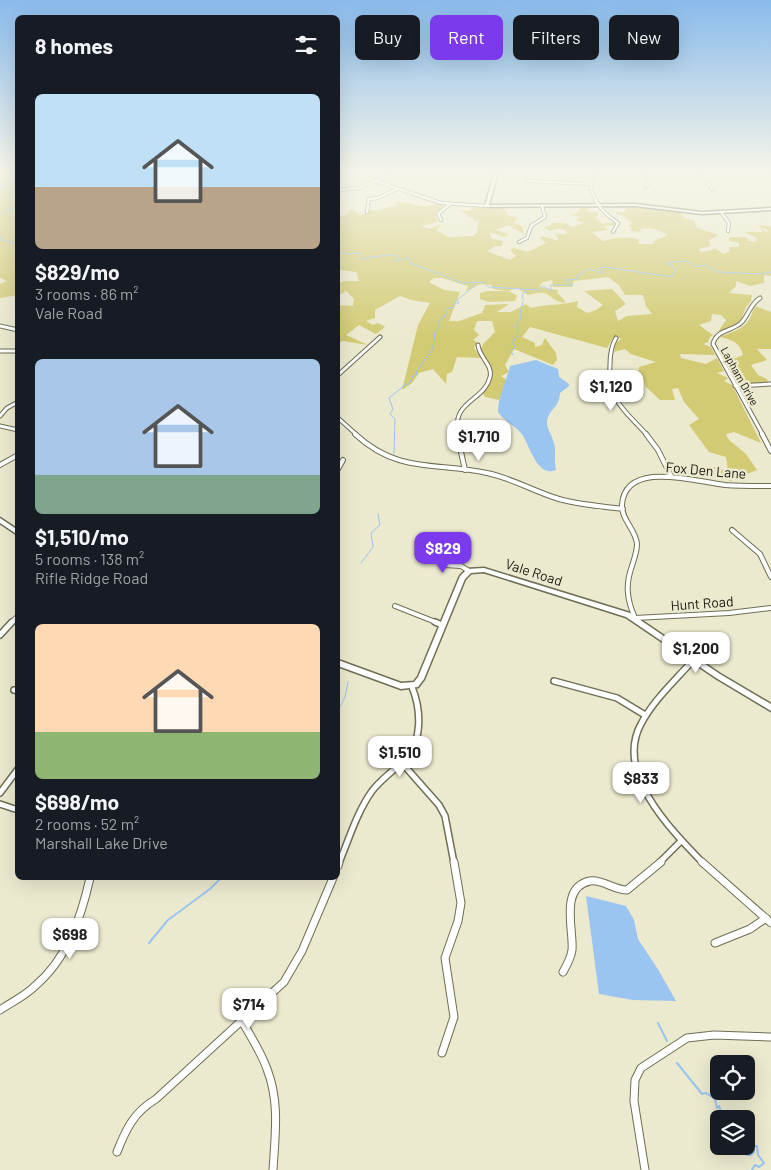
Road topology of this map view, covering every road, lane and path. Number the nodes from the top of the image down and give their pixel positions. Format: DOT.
graph roads {
  1 [pos="530,228"];
  2 [pos="615,228"];
  3 [pos="728,228"];
  4 [pos="728,231"];
  5 [pos="613,232"];
  6 [pos="520,242"];
  7 [pos="760,298"];
  8 [pos="0,326"];
  9 [pos="15,329"];
  10 [pos="380,337"];
  11 [pos="616,338"];
  12 [pos="478,345"];
  13 [pos="0,351"];
  14 [pos="15,351"];
  15 [pos="340,373"];
  16 [pos="771,384"];
  17 [pos="735,386"];
  18 [pos="15,404"];
  19 [pos="0,416"];
  20 [pos="340,420"];
  21 [pos="0,426"];
  22 [pos="15,429"];
  23 [pos="771,451"];
  24 [pos="15,457"];
  25 [pos="343,460"];
  26 [pos="0,465"];
  27 [pos="340,465"];
  28 [pos="465,470"];
  29 [pos="671,476"];
  30 [pos="771,486"];
  31 [pos="623,509"];
  32 [pos="0,520"];
  33 [pos="732,530"];
  34 [pos="15,531"];
  35 [pos="433,556"];
  36 [pos="469,571"];
  37 [pos="771,577"];
  38 [pos="395,606"];
  39 [pos="771,608"];
  40 [pos="635,618"];
  41 [pos="15,619"];
  42 [pos="442,624"];
  43 [pos="0,635"];
  44 [pos="694,659"];
  45 [pos="340,664"];
  46 [pos="554,681"];
  47 [pos="412,687"];
  48 [pos="771,708"];
  49 [pos="645,715"];
  50 [pos="402,764"];
  51 [pos="15,773"];
  52 [pos="0,793"];
  53 [pos="0,804"];
  54 [pos="15,809"];
  55 [pos="681,841"];
  56 [pos="340,861"];
  57 [pos="90,880"];
  58 [pos="332,880"];
  59 [pos="768,920"];
  60 [pos="715,943"];
  61 [pos="563,972"];
  62 [pos="0,1010"];
  63 [pos="242,1021"];
  64 [pos="771,1037"];
  65 [pos="442,1053"];
  66 [pos="116,1152"];
  67 [pos="273,1170"];
  68 [pos="645,1170"];
  1 -- 6 [label="street"];
  2 -- 5 [label="street"];
  3 -- 4 [label="street"];
  7 -- 17 [label="street, Lapham Drive"];
  8 -- 9 [label="street"];
  10 -- 15 [label="street"];
  11 -- 29 [label="street"];
  12 -- 28 [label="street"];
  13 -- 14 [label="street"];
  16 -- 17 [label="street"];
  17 -- 23 [label="street, Lapham Drive"];
  18 -- 19 [label="street"];
  20 -- 28 [label="street"];
  21 -- 22 [label="street"];
  24 -- 26 [label="street"];
  25 -- 27 [label="street"];
  28 -- 31 [label="street"];
  29 -- 30 [label="street, Fox Den Lane"];
  29 -- 31 [label="street, Fox Den Lane"];
  31 -- 40 [label="street"];
  32 -- 34 [label="street"];
  33 -- 37 [label="street"];
  35 -- 36 [label="street"];
  36 -- 40 [label="street, Vale Road"];
  36 -- 42 [label="street"];
  38 -- 42 [label="street"];
  39 -- 40 [label="street, Hunt Road"];
  40 -- 44 [label="street, Vale Road"];
  41 -- 43 [label="street"];
  42 -- 47 [label="street"];
  44 -- 48 [label="street, Vale Road"];
  44 -- 49 [label="street"];
  45 -- 47 [label="street"];
  46 -- 49 [label="street"];
  47 -- 50 [label="street"];
  49 -- 55 [label="street"];
  50 -- 56 [label="street"];
  50 -- 65 [label="street"];
  51 -- 52 [label="street"];
  53 -- 54 [label="street"];
  55 -- 59 [label="street"];
  55 -- 61 [label="street"];
  57 -- 62 [label="street"];
  58 -- 63 [label="street"];
  59 -- 60 [label="street"];
  63 -- 66 [label="street"];
  63 -- 67 [label="street"];
  64 -- 68 [label="street"];
}
